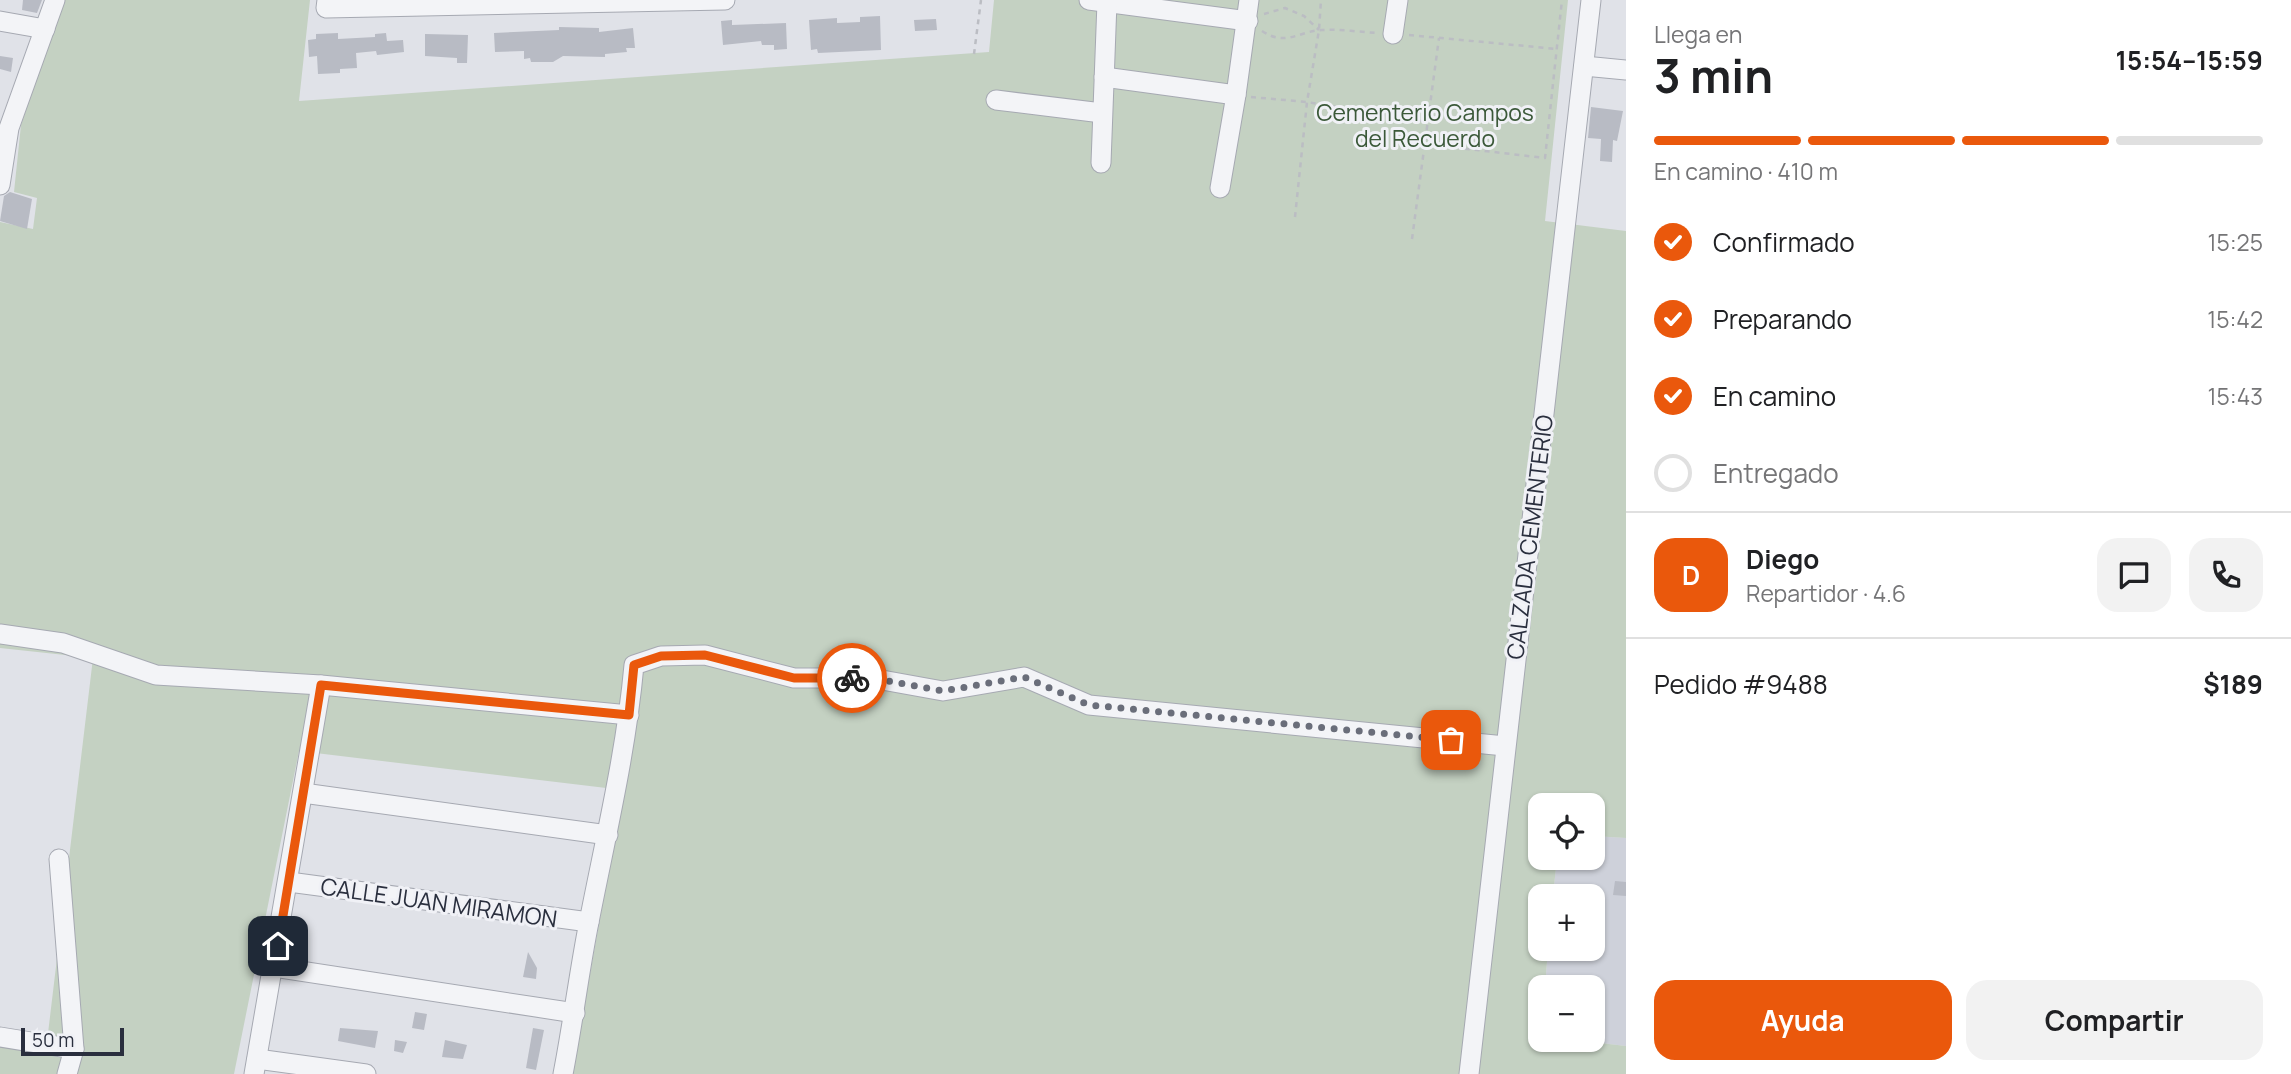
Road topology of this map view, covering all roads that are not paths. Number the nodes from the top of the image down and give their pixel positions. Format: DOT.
graph roads {
  1 [pos="55,0"];
  2 [pos="725,0"];
  3 [pos="1249,0"];
  4 [pos="1398,0"];
  5 [pos="1591,0"];
  6 [pos="687,1"];
  7 [pos="1098,1"];
  8 [pos="327,4"];
  9 [pos="0,21"];
  10 [pos="1248,21"];
  11 [pos="45,29"];
  12 [pos="1393,34"];
  13 [pos="1584,66"];
  14 [pos="1626,70"];
  15 [pos="1104,76"];
  16 [pos="1236,95"];
  17 [pos="996,100"];
  18 [pos="1102,113"];
  19 [pos="5,127"];
  20 [pos="1101,163"];
  21 [pos="0,185"];
  22 [pos="1220,188"];
  23 [pos="0,634"];
  24 [pos="321,685"];
  25 [pos="629,715"];
  26 [pos="1505,746"];
  27 [pos="303,793"];
  28 [pos="608,835"];
  29 [pos="59,859"];
  30 [pos="289,882"];
  31 [pos="589,922"];
  32 [pos="274,967"];
  33 [pos="575,1013"];
  34 [pos="0,1037"];
  35 [pos="74,1049"];
  36 [pos="256,1067"];
  37 [pos="67,1074"];
  38 [pos="366,1074"];
  39 [pos="563,1074"];
  40 [pos="1469,1074"];
  1 -- 11 [label="street"];
  2 -- 6 [label="street"];
  3 -- 10 [label="street"];
  4 -- 12 [label="street"];
  5 -- 13 [label="street, CALZADA CEMENTERIO"];
  6 -- 8 [label="street"];
  7 -- 10 [label="street"];
  7 -- 15 [label="street"];
  9 -- 11 [label="street"];
  10 -- 16 [label="street"];
  11 -- 19 [label="street"];
  13 -- 14 [label="street"];
  13 -- 26 [label="street, CALZADA CEMENTERIO"];
  15 -- 16 [label="street"];
  15 -- 18 [label="street"];
  16 -- 22 [label="street"];
  17 -- 18 [label="street"];
  18 -- 20 [label="street"];
  19 -- 21 [label="street"];
  23 -- 24 [label="street"];
  24 -- 25 [label="street"];
  24 -- 27 [label="street"];
  25 -- 26 [label="street"];
  25 -- 28 [label="street"];
  26 -- 40 [label="street, CALZADA CEMENTERIO"];
  27 -- 28 [label="street"];
  27 -- 30 [label="street"];
  28 -- 31 [label="street"];
  29 -- 35 [label="street"];
  30 -- 31 [label="street, CALLE JUAN MIRAMON"];
  30 -- 32 [label="street"];
  31 -- 33 [label="street"];
  32 -- 33 [label="street"];
  32 -- 36 [label="street"];
  33 -- 39 [label="street"];
  34 -- 35 [label="street"];
  35 -- 37 [label="street"];
  36 -- 38 [label="street"];
}
